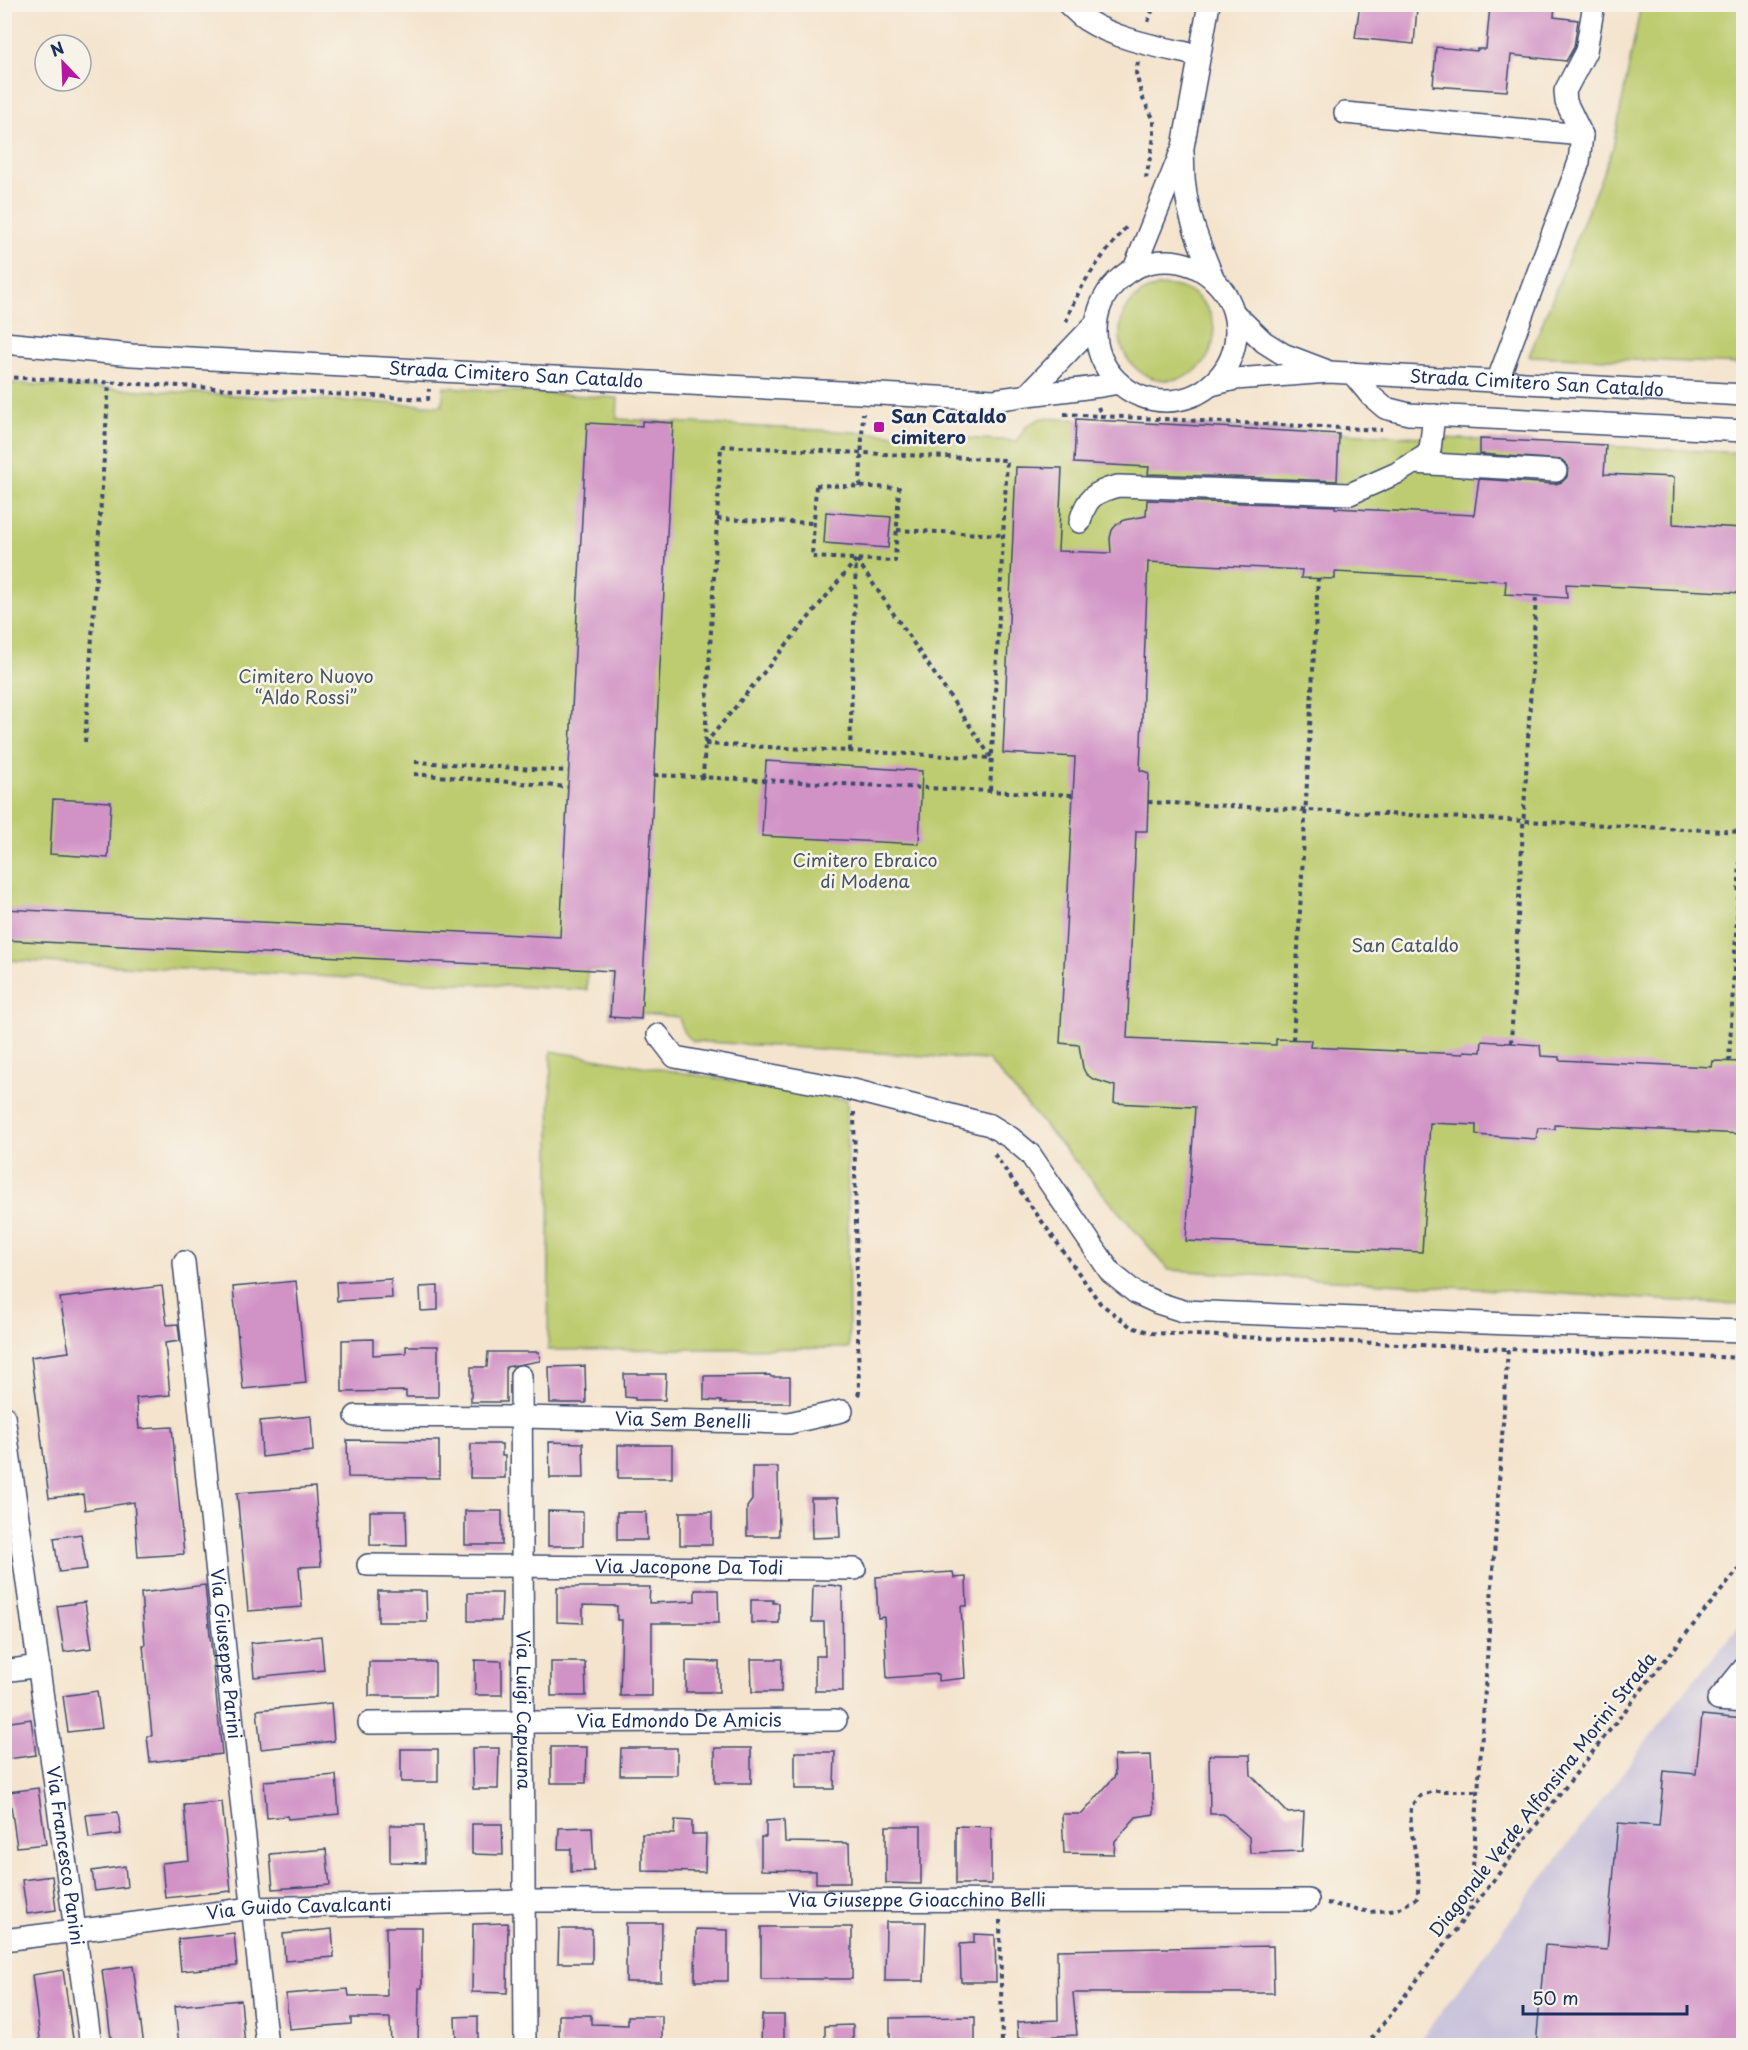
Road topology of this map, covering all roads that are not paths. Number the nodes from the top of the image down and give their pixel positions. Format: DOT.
graph roads {
  1 [pos="1068,4"];
  2 [pos="1209,4"];
  3 [pos="1593,4"];
  4 [pos="1199,56"];
  5 [pos="1345,113"];
  6 [pos="1582,135"];
  7 [pos="1183,147"];
  8 [pos="1134,269"];
  9 [pos="1214,280"];
  10 [pos="1235,314"];
  11 [pos="1096,323"];
  12 [pos="4,343"];
  13 [pos="1329,372"];
  14 [pos="1352,373"];
  15 [pos="1497,382"];
  16 [pos="1119,383"];
  17 [pos="1211,386"];
  18 [pos="1028,394"];
  19 [pos="1743,395"];
  20 [pos="1434,415"];
  21 [pos="1743,431"];
  22 [pos="1413,464"];
  23 [pos="1556,471"];
  24 [pos="1080,522"];
  25 [pos="658,1035"];
  26 [pos="184,1262"];
  27 [pos="1743,1331"];
  28 [pos="521,1376"];
  29 [pos="842,1411"];
  30 [pos="4,1416"];
  31 [pos="356,1416"];
  32 [pos="521,1416"];
  33 [pos="12,1527"];
  34 [pos="368,1565"];
  35 [pos="523,1566"];
  36 [pos="855,1569"];
  37 [pos="39,1666"];
  38 [pos="1743,1668"];
  39 [pos="4,1671"];
  40 [pos="1743,1702"];
  41 [pos="836,1720"];
  42 [pos="524,1722"];
  43 [pos="369,1723"];
  44 [pos="1308,1900"];
  45 [pos="524,1901"];
  46 [pos="252,1908"];
  47 [pos="76,1931"];
  48 [pos="4,1940"];
  49 [pos="92,2046"];
  50 [pos="267,2046"];
  51 [pos="525,2046"];
  1 -- 4 [label="street"];
  2 -- 4 [label="street"];
  3 -- 6 [label="street"];
  4 -- 7 [label="street"];
  5 -- 6 [label="street"];
  6 -- 15 [label="street"];
  7 -- 8 [label="street"];
  7 -- 9 [label="street"];
  8 -- 9 [label="street"];
  8 -- 11 [label="street"];
  9 -- 10 [label="street"];
  10 -- 13 [label="street, Strada Cimitero San Cataldo"];
  10 -- 17 [label="street"];
  11 -- 16 [label="street"];
  11 -- 18 [label="street"];
  12 -- 18 [label="street, Strada Cimitero San Cataldo"];
  13 -- 14 [label="street, Strada Cimitero San Cataldo"];
  13 -- 17 [label="street, Strada Cimitero San Cataldo"];
  14 -- 15 [label="street, Strada Cimitero San Cataldo"];
  14 -- 20 [label="street"];
  15 -- 19 [label="street, Strada Cimitero San Cataldo"];
  16 -- 17 [label="street"];
  16 -- 18 [label="street, Strada Cimitero San Cataldo"];
  20 -- 21 [label="street"];
  20 -- 22 [label="street"];
  22 -- 23 [label="street"];
  22 -- 24 [label="street"];
  25 -- 27 [label="street"];
  26 -- 46 [label="street, Via Giuseppe Parini"];
  28 -- 32 [label="street, Via Luigi Capuana"];
  29 -- 32 [label="street, Via Sem Benelli"];
  30 -- 33 [label="street, Via Francesco Panini"];
  31 -- 32 [label="street, Via Sem Benelli"];
  32 -- 35 [label="street, Via Luigi Capuana"];
  33 -- 37 [label="street, Via Francesco Panini"];
  34 -- 35 [label="street, Via Jacopone Da Todi"];
  35 -- 36 [label="street, Via Jacopone Da Todi"];
  35 -- 42 [label="street, Via Luigi Capuana"];
  37 -- 39 [label="street"];
  37 -- 47 [label="street, Via Francesco Panini"];
  38 -- 40 [label="street"];
  41 -- 42 [label="street, Via Edmondo De Amicis"];
  42 -- 43 [label="street, Via Edmondo De Amicis"];
  42 -- 45 [label="street, Via Luigi Capuana"];
  44 -- 45 [label="street, Via Giuseppe Gioacchino Belli"];
  45 -- 46 [label="street, Via Guido Cavalcanti"];
  45 -- 51 [label="street, Via Luigi Capuana"];
  46 -- 47 [label="street, Via Guido Cavalcanti"];
  46 -- 50 [label="street, Via Giuseppe Parini"];
  47 -- 48 [label="street, Via Guido Cavalcanti"];
  47 -- 49 [label="street, Via Francesco Panini"];
}
